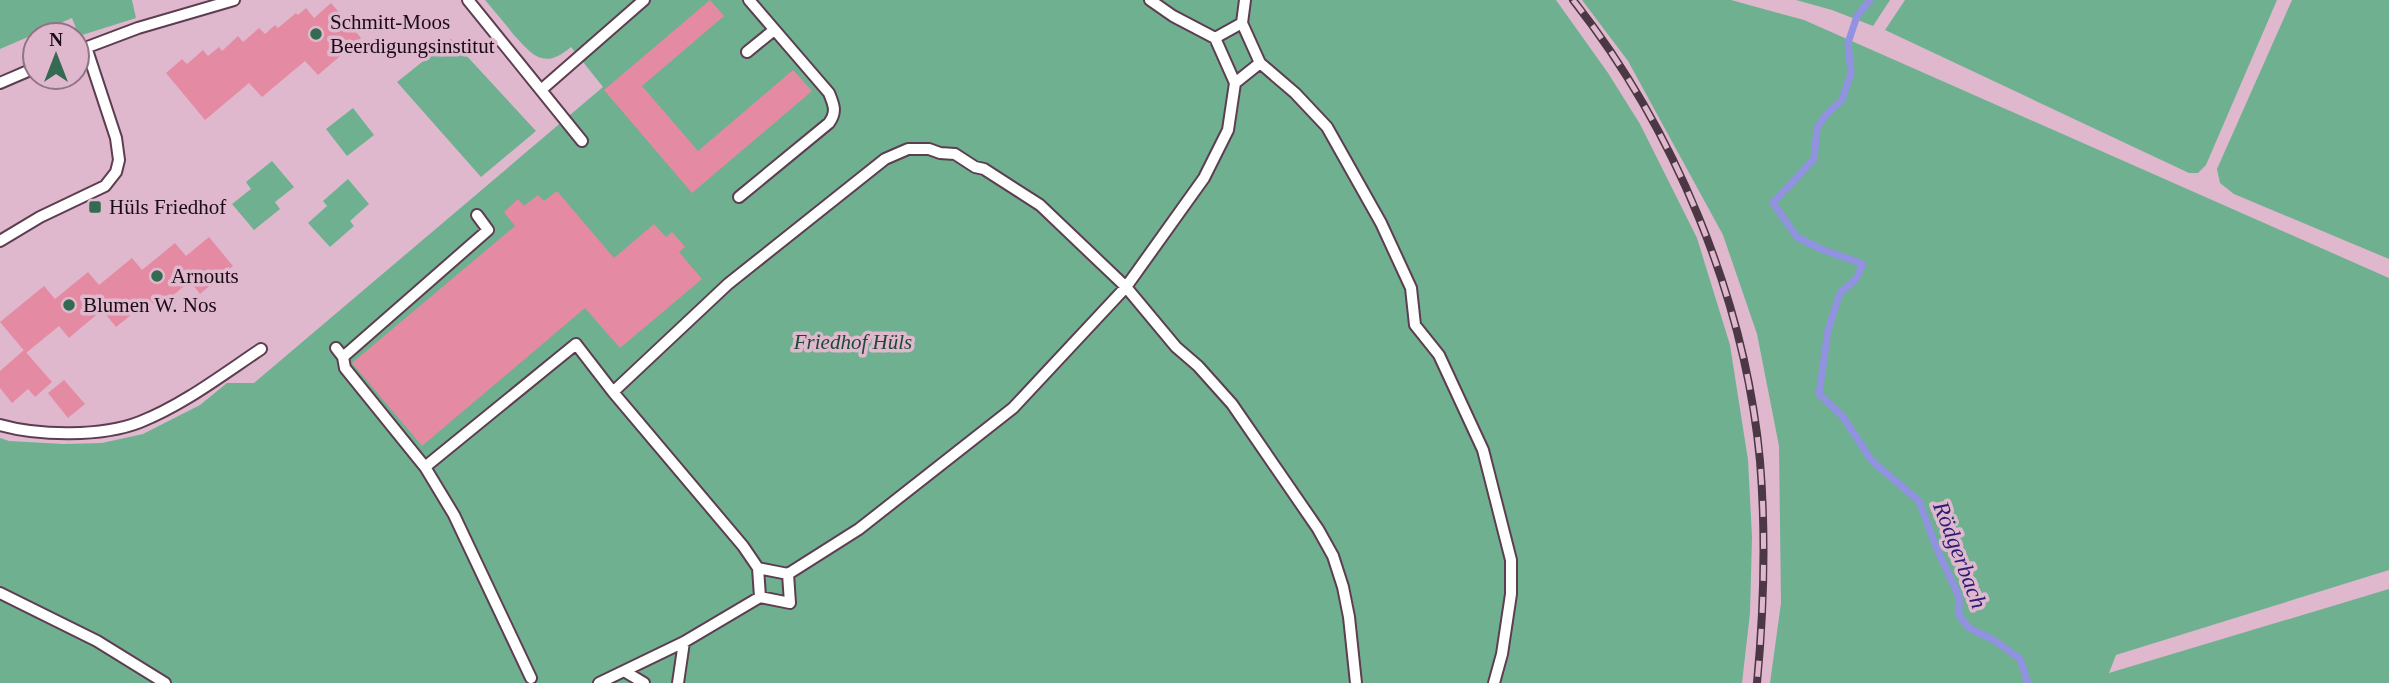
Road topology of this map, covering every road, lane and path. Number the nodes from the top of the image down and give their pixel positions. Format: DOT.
graph roads {
  1 [pos="234,0"];
  2 [pos="468,0"];
  3 [pos="644,0"];
  4 [pos="748,0"];
  5 [pos="1150,0"];
  6 [pos="1245,0"];
  7 [pos="1242,23"];
  8 [pos="774,30"];
  9 [pos="1214,38"];
  10 [pos="91,45"];
  11 [pos="747,52"];
  12 [pos="1260,63"];
  13 [pos="21,74"];
  14 [pos="91,74"];
  15 [pos="0,83"];
  16 [pos="1235,83"];
  17 [pos="541,90"];
  18 [pos="582,141"];
  19 [pos="739,197"];
  20 [pos="477,215"];
  21 [pos="0,241"];
  22 [pos="1126,287"];
  23 [pos="261,349"];
  24 [pos="613,392"];
  25 [pos="0,425"];
  26 [pos="425,467"];
  27 [pos="758,568"];
  28 [pos="788,574"];
  29 [pos="0,593"];
  30 [pos="760,597"];
  31 [pos="684,642"];
  32 [pos="624,671"];
  33 [pos="533,682"];
  34 [pos="165,683"];
  35 [pos="599,683"];
  36 [pos="644,683"];
  37 [pos="678,683"];
  38 [pos="1356,683"];
  39 [pos="1494,683"];
  1 -- 10 [label="lane"];
  2 -- 17 [label="lane"];
  3 -- 17 [label="lane"];
  4 -- 8 [label="lane"];
  5 -- 9 [label="lane"];
  6 -- 7 [label="lane"];
  7 -- 9 [label="lane"];
  7 -- 12 [label="lane"];
  8 -- 11 [label="lane"];
  8 -- 19 [label="lane"];
  9 -- 16 [label="lane"];
  12 -- 16 [label="lane"];
  12 -- 39 [label="lane"];
  13 -- 15 [label="lane"];
  14 -- 21 [label="lane"];
  16 -- 22 [label="lane"];
  17 -- 18 [label="lane"];
  20 -- 26 [label="lane"];
  22 -- 24 [label="lane"];
  22 -- 28 [label="lane"];
  22 -- 38 [label="lane"];
  23 -- 25 [label="lane"];
  24 -- 26 [label="lane"];
  24 -- 27 [label="lane"];
  26 -- 33 [label="lane"];
  27 -- 28 [label="lane"];
  27 -- 30 [label="lane"];
  28 -- 30 [label="lane"];
  29 -- 34 [label="lane"];
  30 -- 31 [label="lane"];
  31 -- 32 [label="lane"];
  31 -- 37 [label="lane"];
  32 -- 35 [label="lane"];
  32 -- 36 [label="lane"];
}
